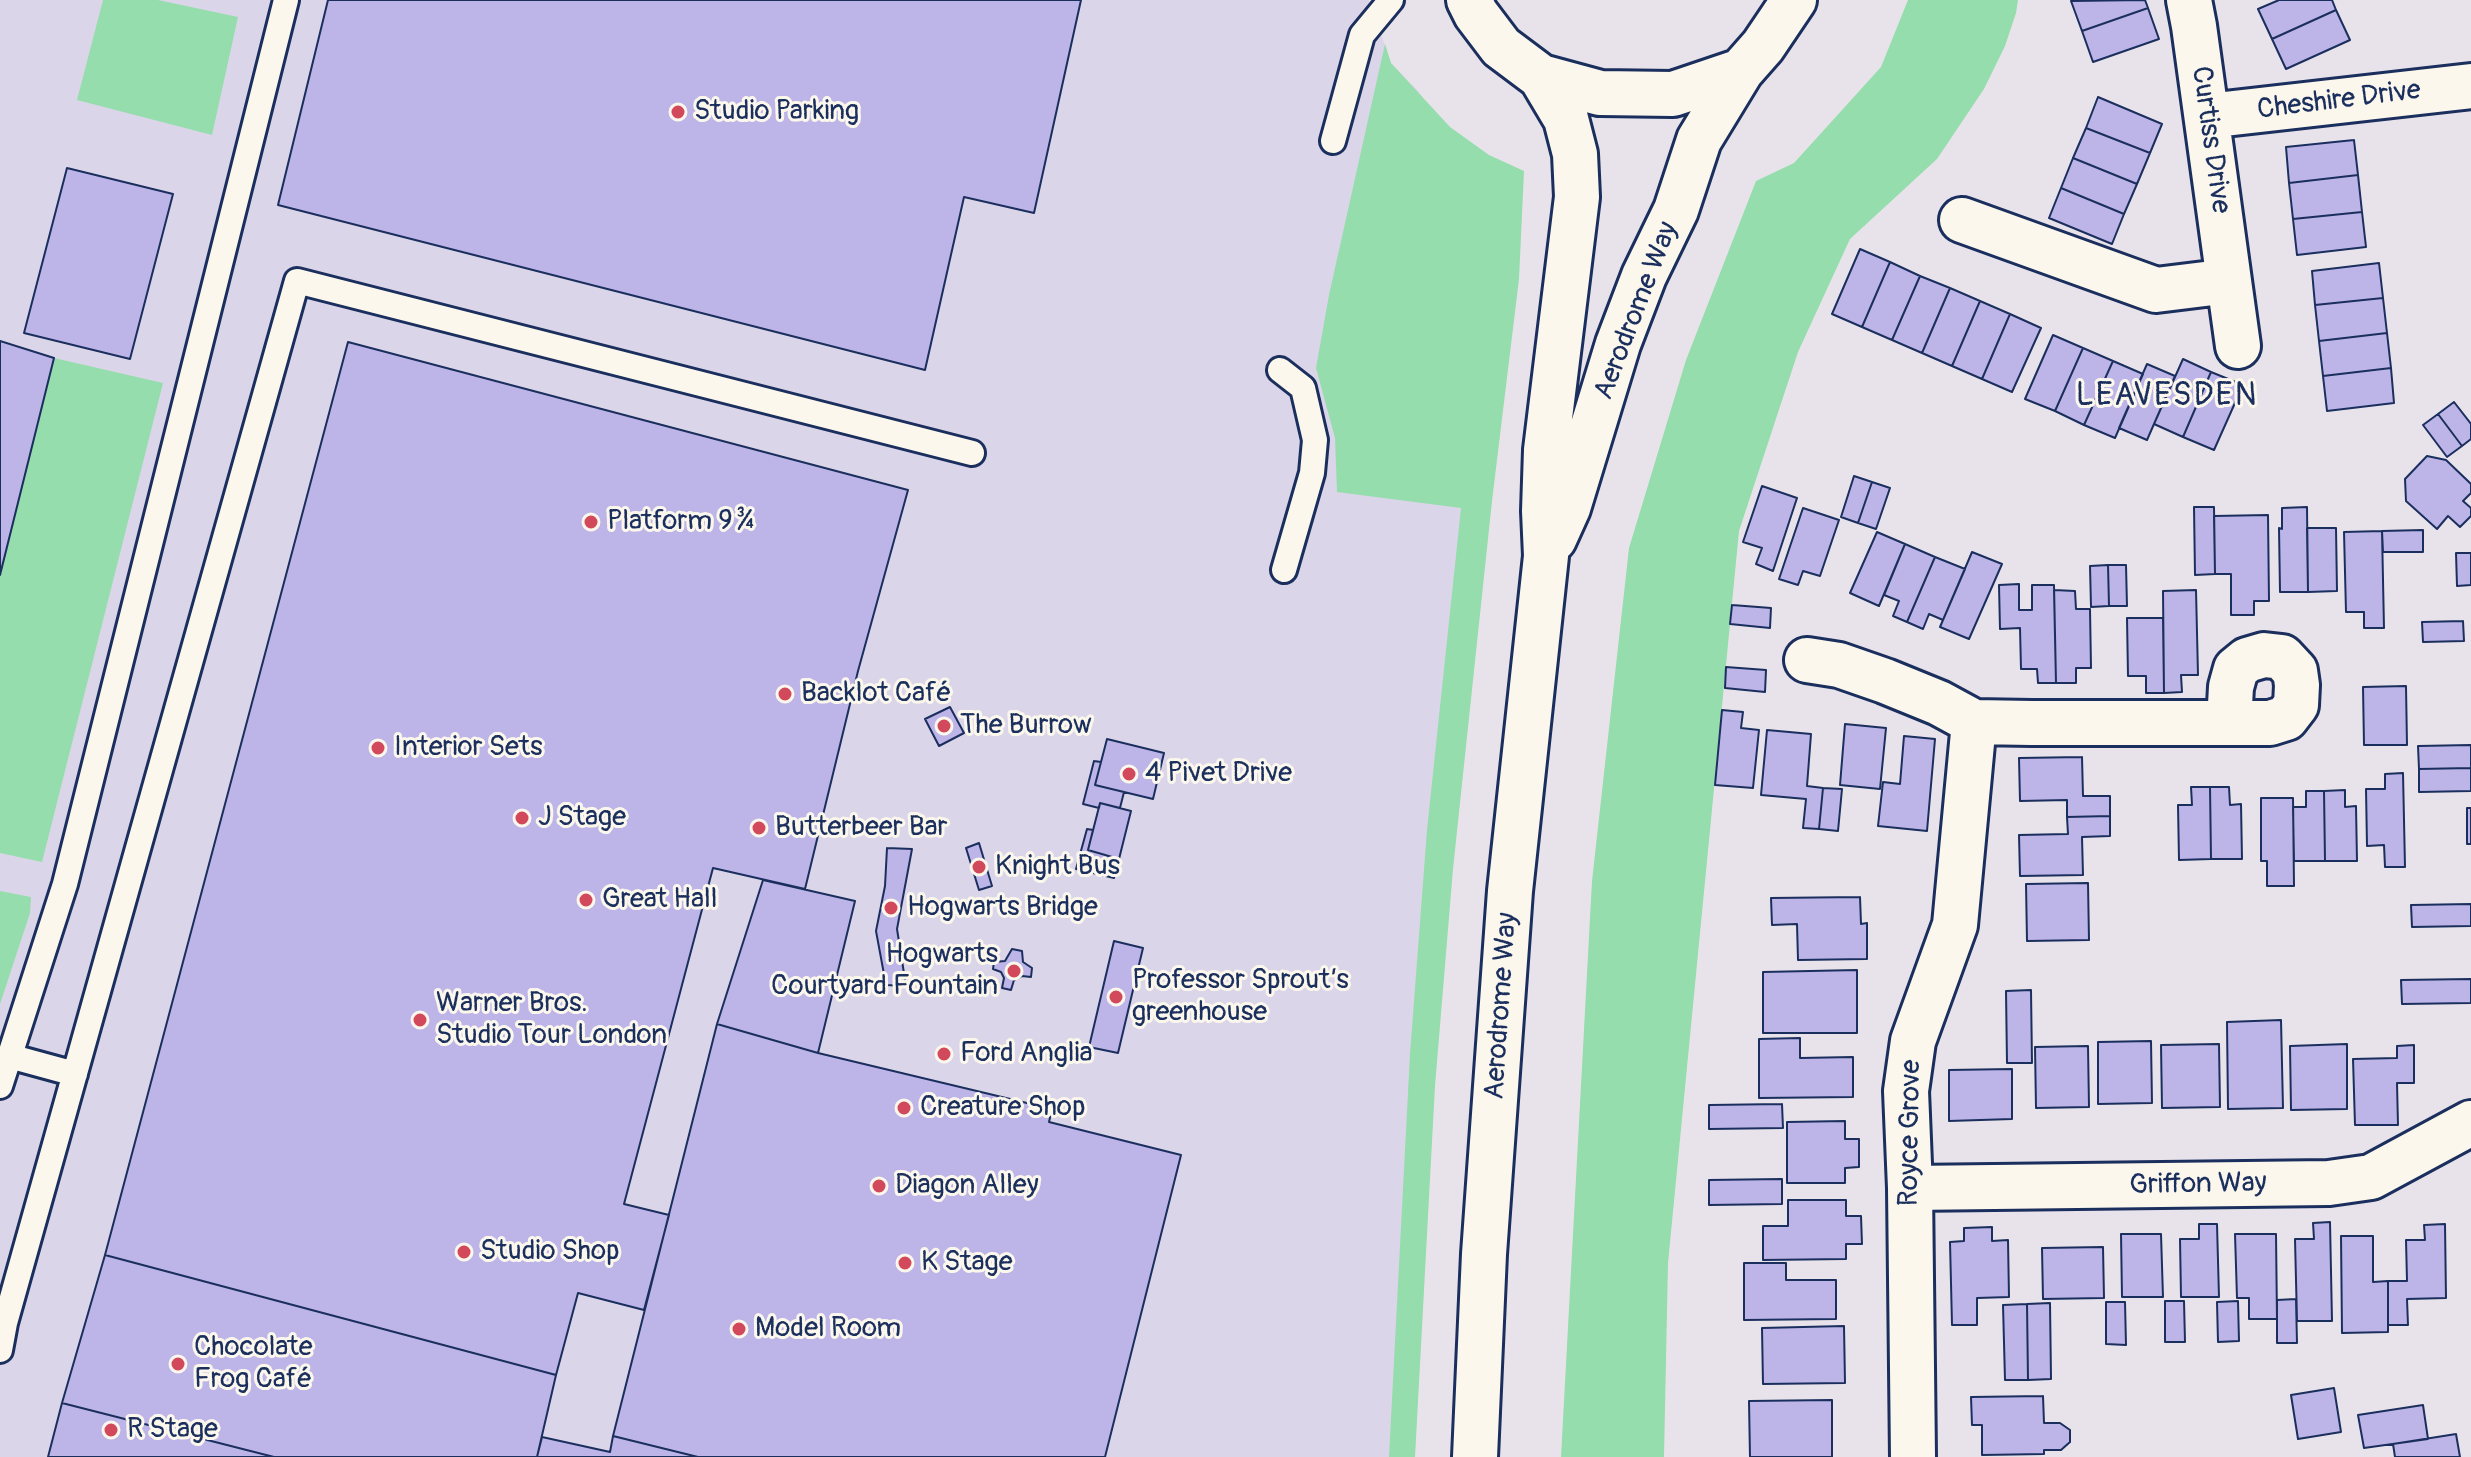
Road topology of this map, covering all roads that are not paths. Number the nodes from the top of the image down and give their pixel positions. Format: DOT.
graph roads {
  1 [pos="286,0"];
  2 [pos="1391,0"];
  3 [pos="1469,0"];
  4 [pos="1794,0"];
  5 [pos="2189,0"];
  6 [pos="1741,71"];
  7 [pos="1541,77"];
  8 [pos="2471,86"];
  9 [pos="2207,116"];
  10 [pos="1333,141"];
  11 [pos="1962,220"];
  12 [pos="2229,281"];
  13 [pos="2238,346"];
  14 [pos="1280,370"];
  15 [pos="972,453"];
  16 [pos="1546,556"];
  17 [pos="1284,570"];
  18 [pos="1807,662"];
  19 [pos="1974,722"];
  20 [pos="2229,723"];
  21 [pos="9,1056"];
  22 [pos="75,1074"];
  23 [pos="0,1086"];
  24 [pos="2471,1123"];
  25 [pos="1910,1188"];
  26 [pos="0,1350"];
  27 [pos="1475,1457"];
  28 [pos="1913,1457"];
  1 -- 21 [label="lane"];
  2 -- 10 [label="lane"];
  3 -- 7 [label="street"];
  4 -- 6 [label="street, Aerodrome Way"];
  5 -- 9 [label="street, Curtiss Drive"];
  6 -- 7 [label="street"];
  6 -- 16 [label="street, Aerodrome Way"];
  7 -- 16 [label="street, Aerodrome Way"];
  8 -- 9 [label="street, Cheshire Drive"];
  9 -- 12 [label="street, Curtiss Drive"];
  11 -- 12 [label="street"];
  12 -- 13 [label="street, Curtiss Drive"];
  14 -- 17 [label="lane"];
  15 -- 22 [label="lane"];
  16 -- 27 [label="street, Aerodrome Way"];
  18 -- 19 [label="street"];
  19 -- 20 [label="street"];
  19 -- 25 [label="street, Royce Grove"];
  21 -- 22 [label="lane"];
  21 -- 23 [label="lane"];
  22 -- 26 [label="lane"];
  24 -- 25 [label="street, Griffon Way"];
  25 -- 28 [label="street, Royce Grove"];
}
